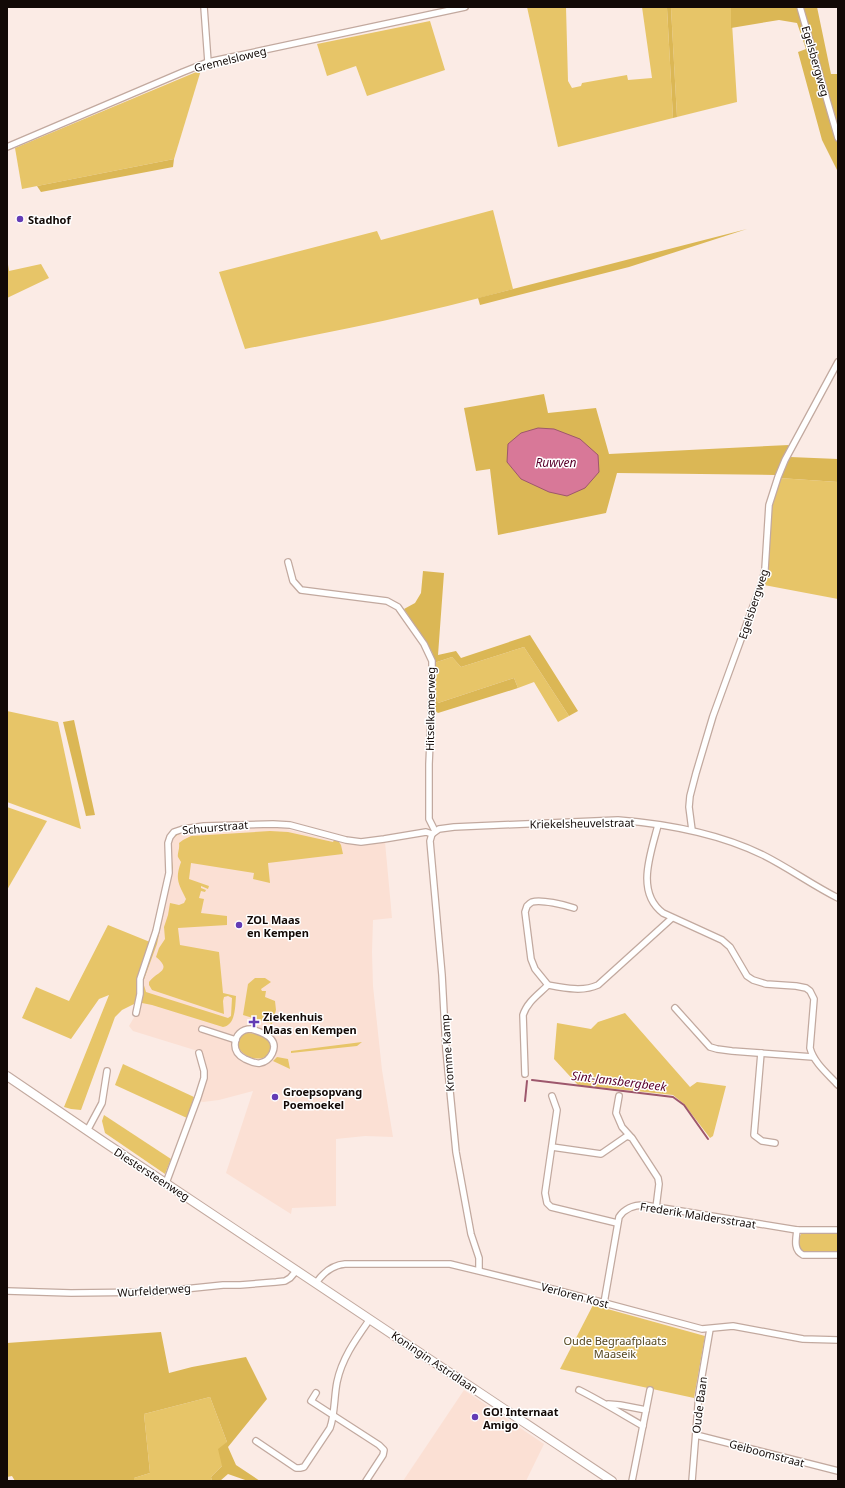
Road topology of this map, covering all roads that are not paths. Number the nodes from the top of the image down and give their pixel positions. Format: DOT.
graph roads {
  1 [pos="204,7"];
  2 [pos="465,7"];
  3 [pos="800,7"];
  4 [pos="208,62"];
  5 [pos="838,138"];
  6 [pos="7,148"];
  7 [pos="838,362"];
  8 [pos="288,562"];
  9 [pos="658,825"];
  10 [pos="692,830"];
  11 [pos="433,832"];
  12 [pos="838,898"];
  13 [pos="574,908"];
  14 [pos="672,918"];
  15 [pos="548,985"];
  16 [pos="675,1008"];
  17 [pos="136,1013"];
  18 [pos="202,1029"];
  19 [pos="236,1040"];
  20 [pos="199,1053"];
  21 [pos="761,1053"];
  22 [pos="813,1057"];
  23 [pos="107,1071"];
  24 [pos="525,1074"];
  25 [pos="7,1076"];
  26 [pos="838,1085"];
  27 [pos="552,1096"];
  28 [pos="619,1096"];
  29 [pos="87,1131"];
  30 [pos="632,1138"];
  31 [pos="775,1143"];
  32 [pos="552,1147"];
  33 [pos="166,1183"];
  34 [pos="656,1208"];
  35 [pos="617,1223"];
  36 [pos="797,1230"];
  37 [pos="838,1230"];
  38 [pos="838,1255"];
  39 [pos="298,1270"];
  40 [pos="479,1270"];
  41 [pos="316,1283"];
  42 [pos="7,1291"];
  43 [pos="604,1303"];
  44 [pos="370,1319"];
  45 [pos="710,1329"];
  46 [pos="838,1340"];
  47 [pos="580,1390"];
  48 [pos="650,1390"];
  49 [pos="316,1393"];
  50 [pos="608,1404"];
  51 [pos="646,1410"];
  52 [pos="333,1414"];
  53 [pos="643,1426"];
  54 [pos="696,1435"];
  55 [pos="256,1441"];
  56 [pos="838,1471"];
  57 [pos="366,1481"];
  58 [pos="612,1481"];
  59 [pos="632,1481"];
  60 [pos="692,1481"];
  1 -- 4 [label="street"];
  2 -- 4 [label="street, Gremelsloweg"];
  3 -- 5 [label="street, Egelsbergweg"];
  4 -- 6 [label="street, Gremelsloweg"];
  7 -- 10 [label="street, Egelsbergweg"];
  8 -- 11 [label="street, Hitselkamerweg"];
  9 -- 10 [label="street, Kriekelsheuvelstraat"];
  9 -- 11 [label="street, Kriekelsheuvelstraat"];
  9 -- 14 [label="street"];
  10 -- 12 [label="street, Kriekelsheuvelstraat"];
  11 -- 17 [label="street, Schuurstraat"];
  11 -- 40 [label="street, Kromme Kamp"];
  13 -- 15 [label="street"];
  14 -- 15 [label="street"];
  14 -- 22 [label="street"];
  15 -- 24 [label="street"];
  16 -- 21 [label="street"];
  18 -- 19 [label="street"];
  19 -- 19 [label="street"];
  20 -- 33 [label="street"];
  21 -- 22 [label="street"];
  21 -- 31 [label="street"];
  22 -- 26 [label="street"];
  23 -- 29 [label="street"];
  25 -- 29 [label="main road, Diestersteenweg"];
  27 -- 32 [label="street"];
  28 -- 30 [label="street"];
  29 -- 33 [label="main road, Diestersteenweg"];
  30 -- 32 [label="street"];
  30 -- 34 [label="street"];
  32 -- 35 [label="street"];
  33 -- 39 [label="main road, Diestersteenweg"];
  34 -- 35 [label="street, Frederik Maldersstraat"];
  34 -- 36 [label="street, Frederik Maldersstraat"];
  35 -- 43 [label="street, Frederik Maldersstraat"];
  36 -- 37 [label="street, Frederik Maldersstraat"];
  36 -- 38 [label="street"];
  39 -- 41 [label="main road, Koningin Astridlaan"];
  39 -- 42 [label="street, Wurfelderweg"];
  40 -- 41 [label="street, Verloren Kost"];
  40 -- 43 [label="street, Verloren Kost"];
  41 -- 44 [label="main road, Koningin Astridlaan"];
  43 -- 45 [label="street, Verloren Kost"];
  44 -- 52 [label="street"];
  44 -- 58 [label="main road, Koningin Astridlaan"];
  45 -- 46 [label="street, Verloren Kost"];
  45 -- 54 [label="street, Oude Baan"];
  47 -- 50 [label="street"];
  48 -- 51 [label="street"];
  49 -- 52 [label="street"];
  50 -- 51 [label="street"];
  50 -- 53 [label="street"];
  51 -- 53 [label="street"];
  52 -- 55 [label="street"];
  52 -- 57 [label="street"];
  53 -- 59 [label="street"];
  54 -- 56 [label="street, Geiboomstraat"];
  54 -- 60 [label="street, Oude Baan"];
}
